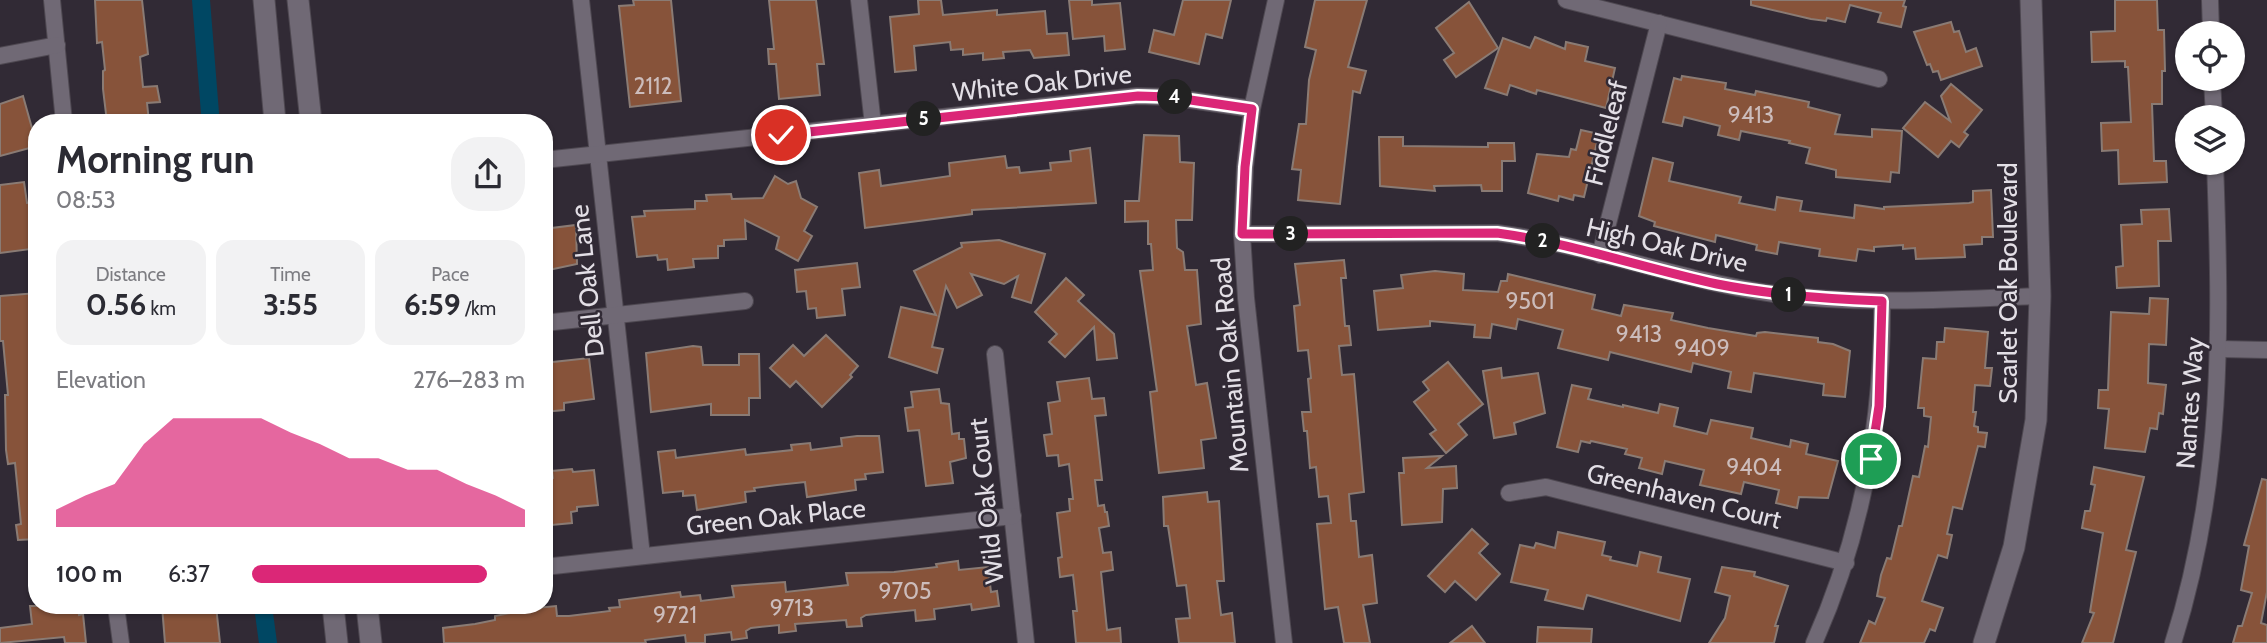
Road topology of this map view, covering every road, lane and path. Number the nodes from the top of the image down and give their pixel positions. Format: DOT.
graph roads {
  1 [pos="52,0"];
  2 [pos="264,0"];
  3 [pos="298,0"];
  4 [pos="581,0"];
  5 [pos="859,0"];
  6 [pos="1276,0"];
  7 [pos="1566,0"];
  8 [pos="2031,0"];
  9 [pos="2210,0"];
  10 [pos="2211,21"];
  11 [pos="1659,23"];
  12 [pos="57,45"];
  13 [pos="0,56"];
  14 [pos="1879,79"];
  15 [pos="1252,109"];
  16 [pos="63,114"];
  17 [pos="274,114"];
  18 [pos="310,114"];
  19 [pos="873,125"];
  20 [pos="598,155"];
  21 [pos="553,159"];
  22 [pos="2215,175"];
  23 [pos="1242,234"];
  24 [pos="1600,255"];
  25 [pos="2040,296"];
  26 [pos="745,301"];
  27 [pos="1882,301"];
  28 [pos="615,315"];
  29 [pos="553,322"];
  30 [pos="2220,349"];
  31 [pos="2267,350"];
  32 [pos="995,354"];
  33 [pos="1509,494"];
  34 [pos="1013,516"];
  35 [pos="642,556"];
  36 [pos="1846,563"];
  37 [pos="553,566"];
  38 [pos="117,614"];
  39 [pos="334,614"];
  40 [pos="368,614"];
  41 [pos="121,643"];
  42 [pos="337,643"];
  43 [pos="371,643"];
  44 [pos="1026,643"];
  45 [pos="1284,643"];
  46 [pos="1814,643"];
  47 [pos="1984,643"];
  48 [pos="2173,643"];
  1 -- 12 [label="street"];
  2 -- 17 [label="street"];
  3 -- 18 [label="street"];
  4 -- 20 [label="street, Dell Oak Lane"];
  5 -- 19 [label="street"];
  6 -- 15 [label="street, Mountain Oak Road"];
  7 -- 11 [label="street"];
  8 -- 25 [label="street, Scarlet Oak Boulevard"];
  9 -- 10 [label="street"];
  11 -- 14 [label="street"];
  11 -- 24 [label="street, Fiddleleaf"];
  12 -- 13 [label="street"];
  12 -- 16 [label="street"];
  15 -- 19 [label="street, White Oak Drive"];
  15 -- 23 [label="street, Mountain Oak Road"];
  19 -- 20 [label="street, White Oak Drive"];
  20 -- 21 [label="street, White Oak Drive"];
  20 -- 28 [label="street, Dell Oak Lane"];
  22 -- 30 [label="street, Nantes Way"];
  23 -- 24 [label="street, High Oak Drive"];
  23 -- 45 [label="street, Mountain Oak Road"];
  24 -- 27 [label="street, High Oak Drive"];
  25 -- 27 [label="street, High Oak Drive"];
  25 -- 47 [label="street, Scarlet Oak Boulevard"];
  26 -- 28 [label="street"];
  27 -- 36 [label="street"];
  28 -- 29 [label="street"];
  28 -- 35 [label="street, Dell Oak Lane"];
  30 -- 31 [label="street"];
  30 -- 48 [label="street, Nantes Way"];
  32 -- 34 [label="street, Wild Oak Court"];
  33 -- 36 [label="street, Greenhaven Court"];
  34 -- 35 [label="street, Green Oak Place"];
  34 -- 44 [label="street, Wild Oak Court"];
  35 -- 37 [label="street, Green Oak Place"];
  36 -- 46 [label="street"];
  38 -- 41 [label="street"];
  39 -- 42 [label="street"];
  40 -- 43 [label="street"];
}
